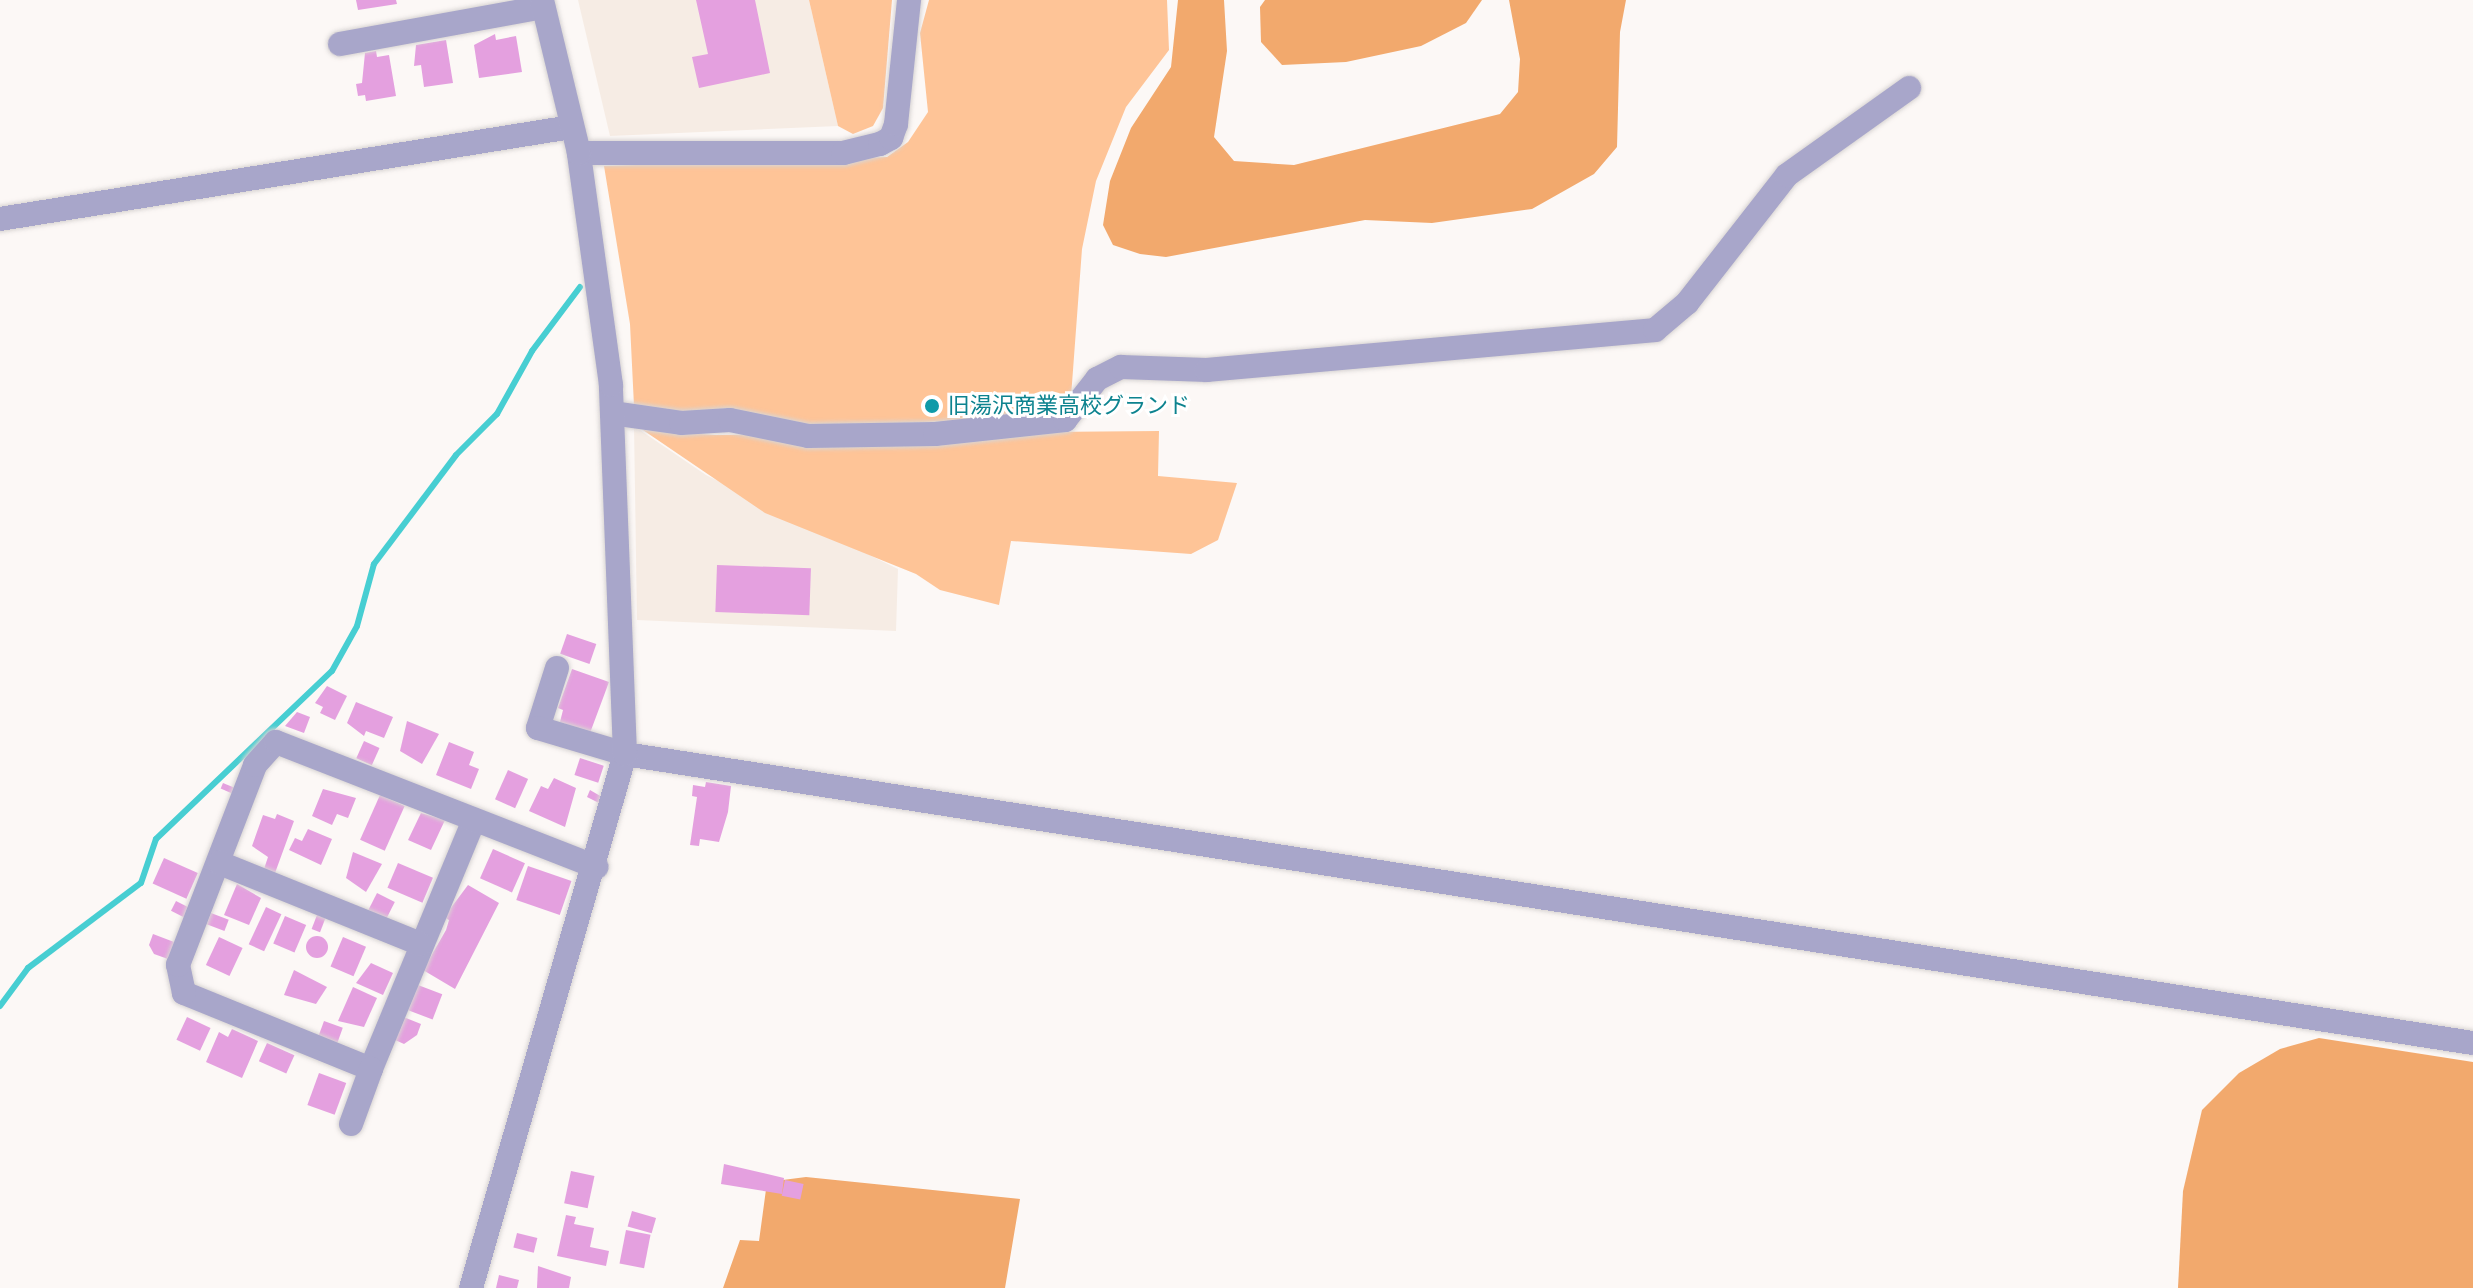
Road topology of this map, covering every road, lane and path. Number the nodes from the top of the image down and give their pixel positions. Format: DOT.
graph roads {
  1 [pos="909,0"];
  2 [pos="543,3"];
  3 [pos="340,44"];
  4 [pos="1909,88"];
  5 [pos="571,127"];
  6 [pos="579,153"];
  7 [pos="0,219"];
  8 [pos="612,413"];
  9 [pos="557,668"];
  10 [pos="625,754"];
  11 [pos="474,820"];
  12 [pos="220,863"];
  13 [pos="596,867"];
  14 [pos="420,944"];
  15 [pos="2473,1043"];
  16 [pos="371,1069"];
  17 [pos="351,1124"];
  18 [pos="471,1288"];
  1 -- 6 [label="street"];
  2 -- 3 [label="street"];
  2 -- 5 [label="street"];
  4 -- 8 [label="street"];
  5 -- 6 [label="street"];
  5 -- 7 [label="street"];
  6 -- 8 [label="street"];
  8 -- 10 [label="street"];
  9 -- 10 [label="street"];
  10 -- 13 [label="street"];
  10 -- 15 [label="street"];
  11 -- 12 [label="street"];
  11 -- 13 [label="street"];
  11 -- 14 [label="street"];
  12 -- 14 [label="street"];
  12 -- 16 [label="street"];
  13 -- 18 [label="street"];
  14 -- 16 [label="street"];
  16 -- 17 [label="street"];
}
